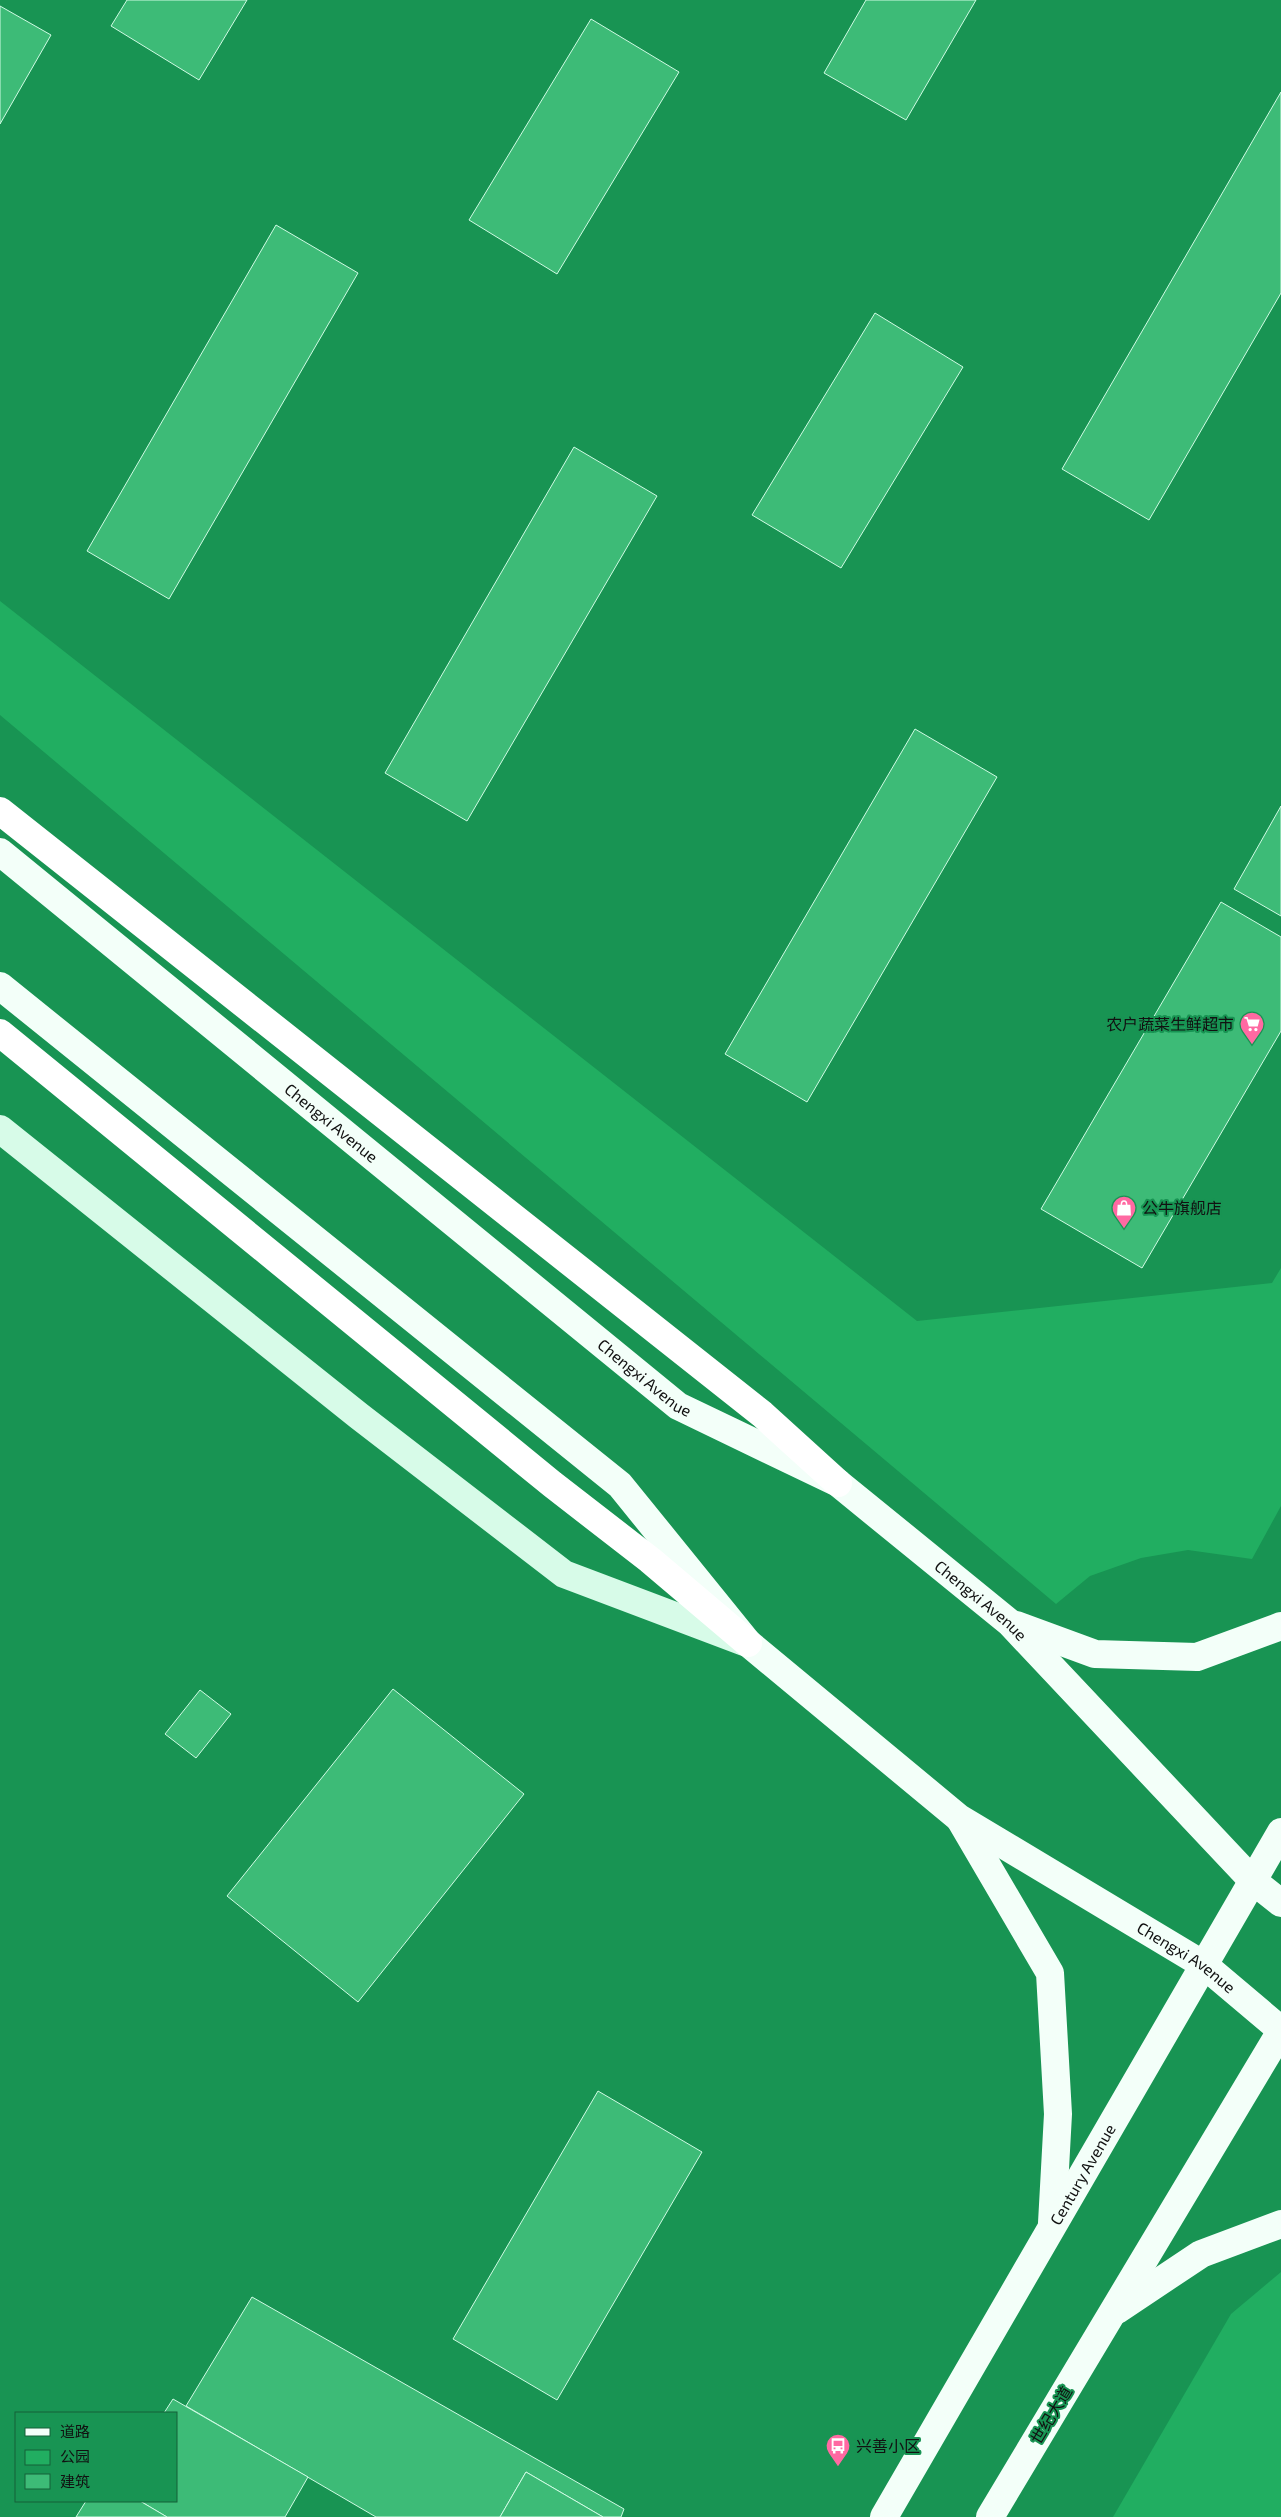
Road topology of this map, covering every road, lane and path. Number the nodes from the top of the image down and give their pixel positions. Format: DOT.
graph roads {
  1 [pos="0,811"];
  2 [pos="0,852"];
  3 [pos="0,986"];
  4 [pos="0,1033"];
  5 [pos="0,1129"];
  6 [pos="838,1483"];
  7 [pos="1010,1623"];
  8 [pos="1281,1626"];
  9 [pos="748,1643"];
  10 [pos="960,1818"];
  11 [pos="1281,1832"];
  12 [pos="1252,1880"];
  13 [pos="1281,1903"];
  14 [pos="1204,1965"];
  15 [pos="1281,2030"];
  16 [pos="1281,2224"];
  17 [pos="1052,2227"];
  18 [pos="1112,2314"];
  19 [pos="884,2517"];
  20 [pos="990,2517"];
  1 -- 6 [label="highway"];
  2 -- 6 [label="main road, Chengxi Avenue"];
  3 -- 9 [label="main road, Chengxi Avenue"];
  4 -- 9 [label="highway"];
  5 -- 9 [label="main road, Chengxi Avenue"];
  6 -- 7 [label="main road, Chengxi Avenue"];
  7 -- 8 [label="main road"];
  7 -- 12 [label="main road, Chengxi Avenue"];
  9 -- 10 [label="main road, Chengxi Avenue"];
  10 -- 14 [label="main road, Chengxi Avenue"];
  10 -- 17 [label="main road"];
  11 -- 12 [label="main road, Century Avenue"];
  12 -- 13 [label="main road, Chengxi Avenue"];
  12 -- 14 [label="main road, Century Avenue"];
  14 -- 15 [label="main road, Chengxi Avenue"];
  14 -- 17 [label="main road, Century Avenue"];
  15 -- 18 [label="main road"];
  16 -- 18 [label="main road"];
  17 -- 19 [label="main road, Century Avenue"];
  18 -- 20 [label="main road, 世纪大道"];
}
